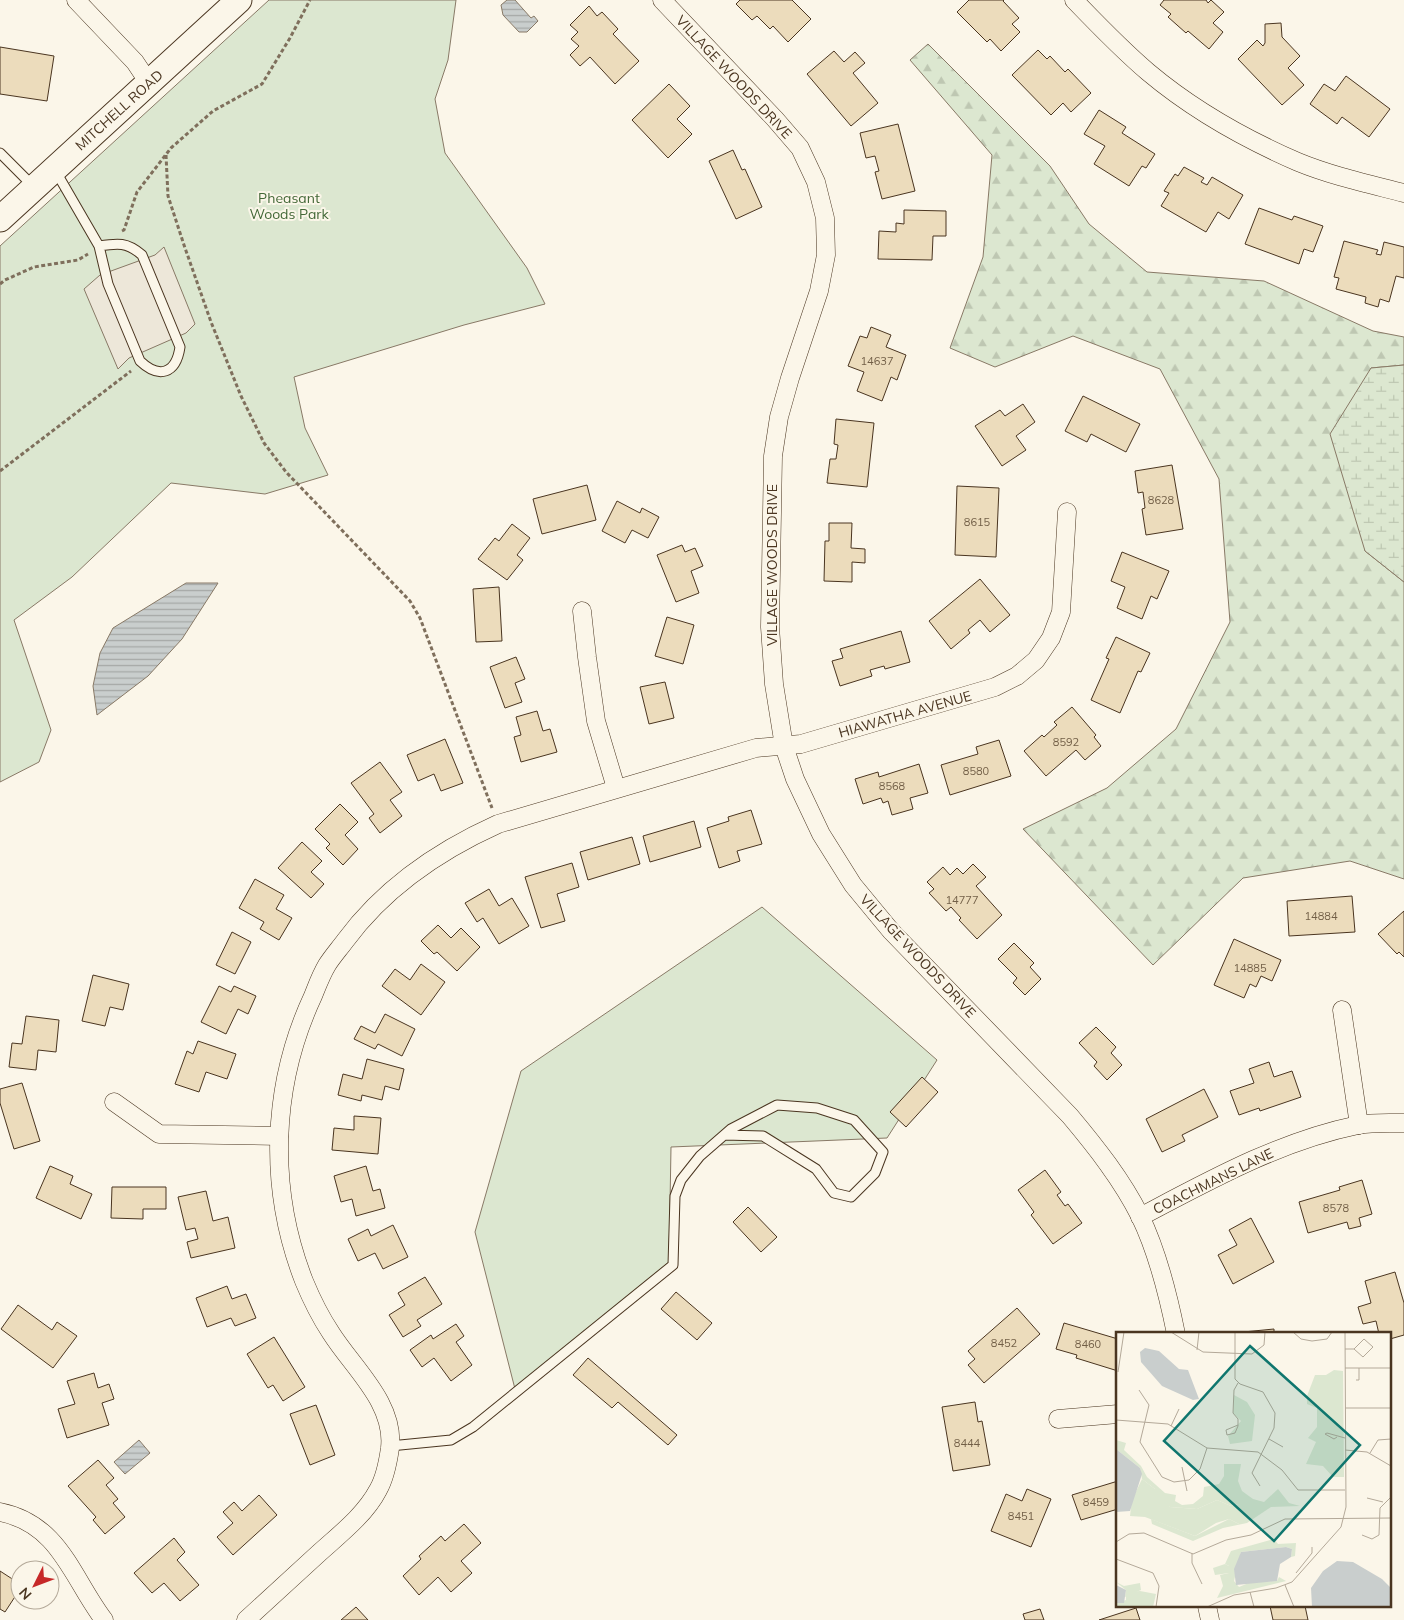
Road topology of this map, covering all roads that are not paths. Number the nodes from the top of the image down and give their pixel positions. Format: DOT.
graph roads {
  1 [pos="76,0"];
  2 [pos="239,0"];
  3 [pos="662,0"];
  4 [pos="1074,0"];
  5 [pos="149,83"];
  6 [pos="0,153"];
  7 [pos="54,169"];
  8 [pos="34,187"];
  9 [pos="1404,193"];
  10 [pos="0,219"];
  11 [pos="99,246"];
  12 [pos="1067,512"];
  13 [pos="582,611"];
  14 [pos="784,746"];
  15 [pos="616,788"];
  16 [pos="1342,1010"];
  17 [pos="114,1102"];
  18 [pos="1404,1123"];
  19 [pos="1360,1124"];
  20 [pos="724,1135"];
  21 [pos="279,1136"];
  22 [pos="1140,1217"];
  23 [pos="1176,1332"];
  24 [pos="1116,1414"];
  25 [pos="1058,1419"];
  26 [pos="390,1446"];
  27 [pos="0,1512"];
  28 [pos="104,1620"];
  29 [pos="246,1620"];
  1 -- 5 [label="street"];
  2 -- 5 [label="main road, MITCHELL ROAD"];
  3 -- 14 [label="street, VILLAGE WOODS DRIVE"];
  4 -- 9 [label="street"];
  5 -- 7 [label="main road, MITCHELL ROAD"];
  6 -- 8 [label="lane"];
  7 -- 8 [label="main road, MITCHELL ROAD"];
  7 -- 11 [label="lane"];
  8 -- 10 [label="main road, MITCHELL ROAD"];
  11 -- 11 [label="lane"];
  12 -- 14 [label="street, HIAWATHA AVENUE"];
  13 -- 15 [label="street"];
  14 -- 15 [label="street, HIAWATHA AVENUE"];
  14 -- 22 [label="street, VILLAGE WOODS DRIVE"];
  15 -- 21 [label="street, HIAWATHA AVENUE"];
  16 -- 19 [label="street"];
  17 -- 21 [label="street"];
  18 -- 19 [label="street, COACHMANS LANE"];
  19 -- 22 [label="street, COACHMANS LANE"];
  20 -- 20 [label="lane"];
  20 -- 26 [label="lane"];
  21 -- 26 [label="street, HIAWATHA AVENUE"];
  22 -- 23 [label="street, VILLAGE WOODS DRIVE"];
  24 -- 25 [label="street"];
  26 -- 29 [label="street, HIAWATHA AVENUE"];
  27 -- 28 [label="street"];
}
